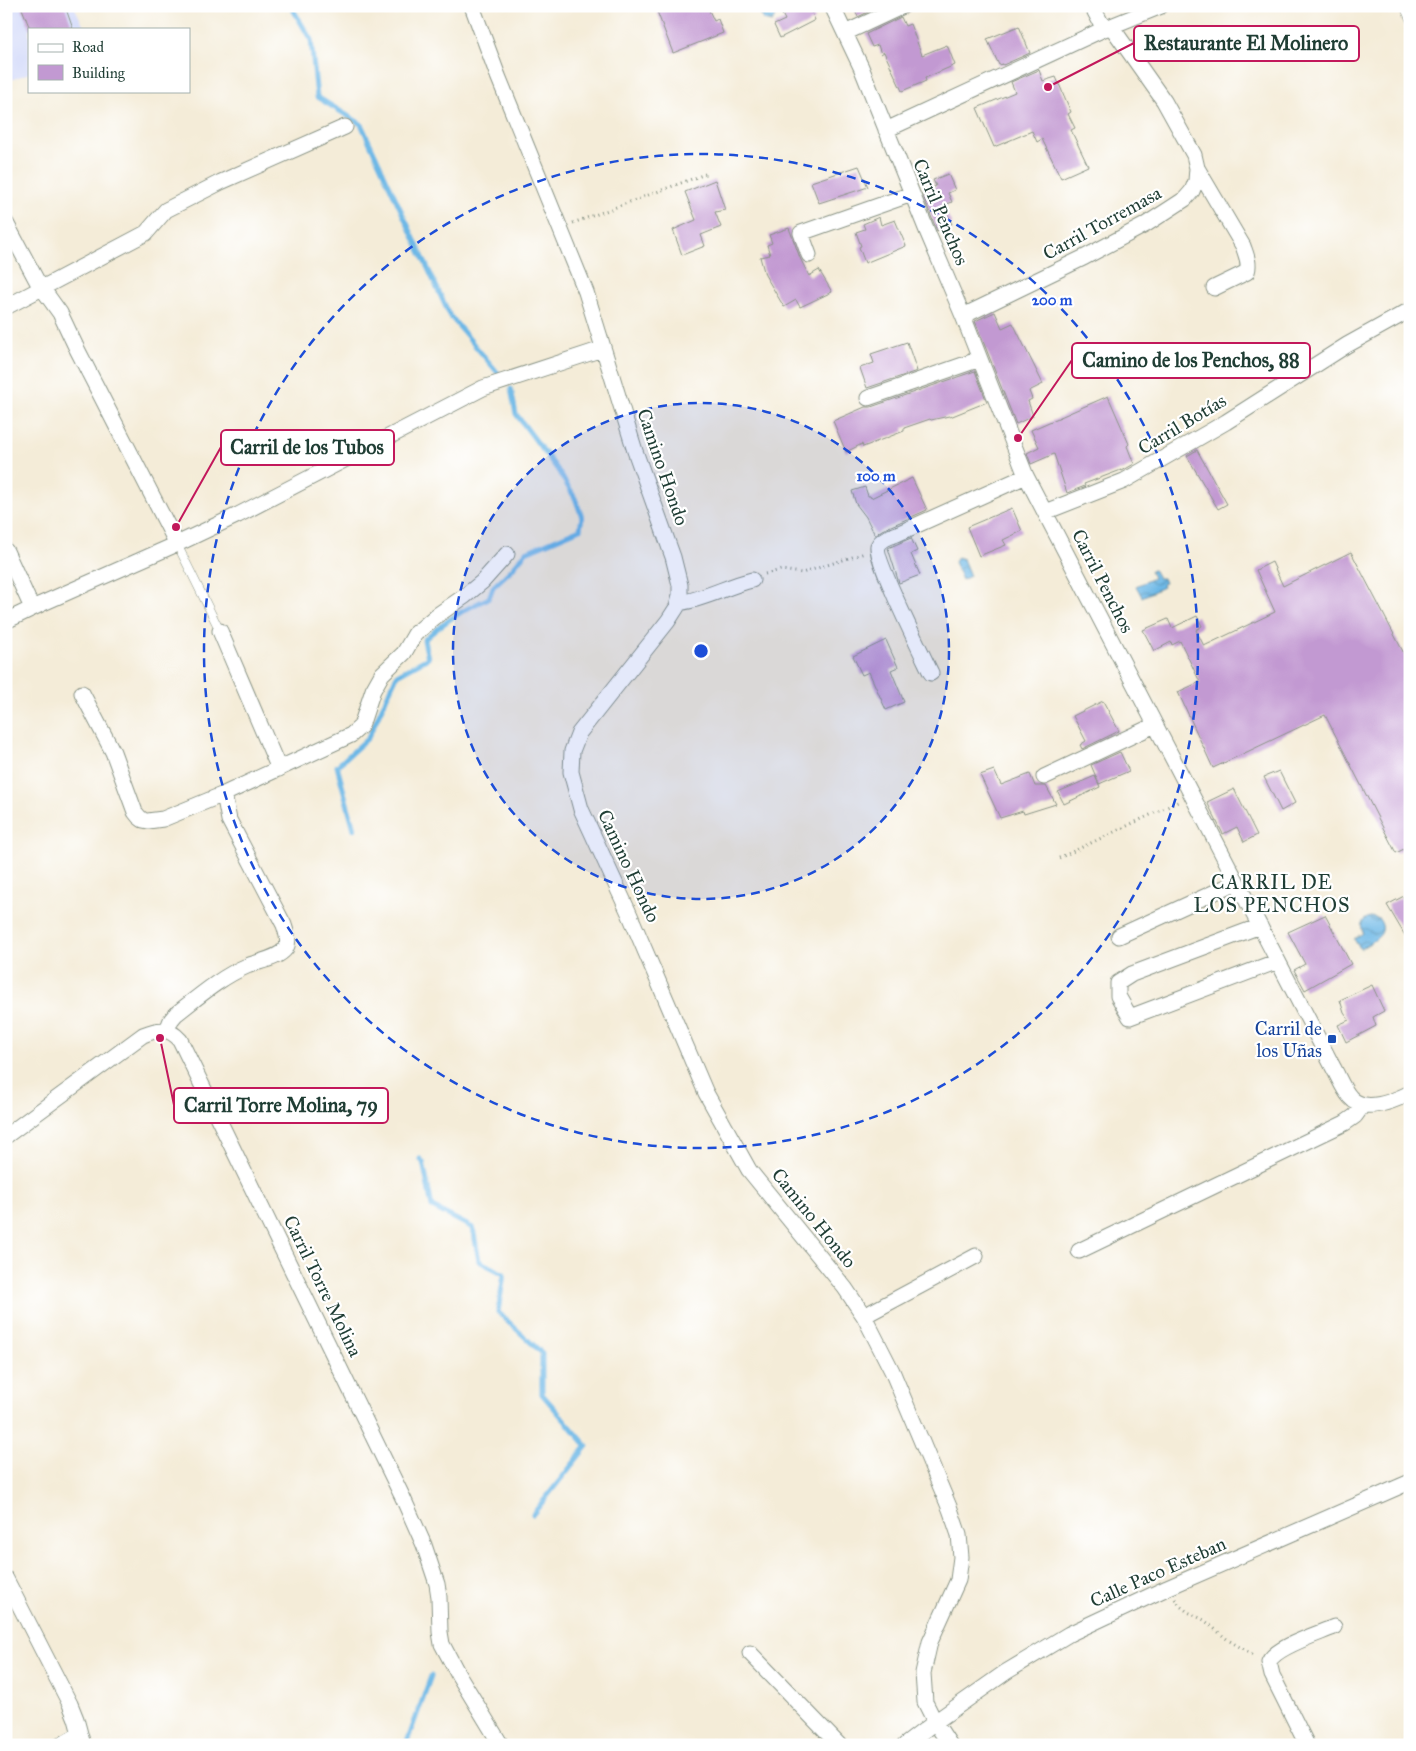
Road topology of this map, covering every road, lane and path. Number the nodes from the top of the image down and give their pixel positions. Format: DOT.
graph roads {
  1 [pos="472,6"];
  2 [pos="832,6"];
  3 [pos="903,6"];
  4 [pos="1092,6"];
  5 [pos="1161,6"];
  6 [pos="1404,6"];
  7 [pos="1410,20"];
  8 [pos="1107,27"];
  9 [pos="846,33"];
  10 [pos="345,127"];
  11 [pos="886,130"];
  12 [pos="1197,168"];
  13 [pos="708,173"];
  14 [pos="912,194"];
  15 [pos="6,223"];
  16 [pos="560,228"];
  17 [pos="809,255"];
  18 [pos="1214,288"];
  19 [pos="43,289"];
  20 [pos="6,308"];
  21 [pos="1410,310"];
  22 [pos="964,316"];
  23 [pos="602,349"];
  24 [pos="980,359"];
  25 [pos="868,398"];
  26 [pos="1026,476"];
  27 [pos="1045,512"];
  28 [pos="177,544"];
  29 [pos="878,549"];
  30 [pos="6,551"];
  31 [pos="507,554"];
  32 [pos="752,580"];
  33 [pos="678,603"];
  34 [pos="32,608"];
  35 [pos="6,621"];
  36 [pos="220,631"];
  37 [pos="931,673"];
  38 [pos="82,693"];
  39 [pos="1155,725"];
  40 [pos="279,769"];
  41 [pos="1044,777"];
  42 [pos="224,794"];
  43 [pos="1192,796"];
  44 [pos="1059,858"];
  45 [pos="1237,882"];
  46 [pos="1260,926"];
  47 [pos="1119,936"];
  48 [pos="1278,961"];
  49 [pos="167,1030"];
  50 [pos="1410,1093"];
  51 [pos="1363,1105"];
  52 [pos="6,1136"];
  53 [pos="1079,1251"];
  54 [pos="976,1256"];
  55 [pos="864,1316"];
  56 [pos="1410,1482"];
  57 [pos="6,1579"];
  58 [pos="1167,1588"];
  59 [pos="1334,1627"];
  60 [pos="750,1653"];
  61 [pos="1269,1662"];
  62 [pos="935,1722"];
  63 [pos="82,1739"];
  64 [pos="61,1745"];
  65 [pos="501,1745"];
  66 [pos="839,1745"];
  67 [pos="906,1745"];
  68 [pos="950,1745"];
  69 [pos="1307,1745"];
  1 -- 16 [label="street, Camino Hondo"];
  2 -- 9 [label="street, Carril Penchos"];
  3 -- 9 [label="street"];
  4 -- 8 [label="street"];
  5 -- 8 [label="street"];
  6 -- 7 [label="lane"];
  8 -- 11 [label="street"];
  8 -- 12 [label="street"];
  9 -- 11 [label="street, Carril Penchos"];
  10 -- 19 [label="street"];
  11 -- 14 [label="street, Carril Penchos"];
  12 -- 18 [label="street"];
  12 -- 22 [label="street, Carril Torremasa"];
  13 -- 16 [label="path"];
  14 -- 17 [label="street"];
  14 -- 22 [label="street, Carril Penchos"];
  15 -- 19 [label="street"];
  16 -- 23 [label="street, Camino Hondo"];
  19 -- 20 [label="street"];
  19 -- 28 [label="street"];
  21 -- 27 [label="street, Carril Botías"];
  22 -- 24 [label="street, Carril Penchos"];
  23 -- 28 [label="street"];
  23 -- 33 [label="street, Camino Hondo"];
  24 -- 25 [label="street"];
  24 -- 26 [label="street, Carril Penchos"];
  26 -- 27 [label="street, Carril Penchos"];
  26 -- 29 [label="street"];
  27 -- 39 [label="street, Carril Penchos"];
  28 -- 34 [label="street"];
  28 -- 36 [label="lane"];
  29 -- 32 [label="path"];
  29 -- 37 [label="street"];
  30 -- 34 [label="street"];
  31 -- 40 [label="street"];
  32 -- 33 [label="street"];
  33 -- 55 [label="street, Camino Hondo"];
  34 -- 35 [label="street"];
  36 -- 40 [label="street"];
  38 -- 42 [label="street"];
  39 -- 41 [label="street"];
  39 -- 43 [label="street, Carril Penchos"];
  40 -- 42 [label="street"];
  42 -- 49 [label="street"];
  43 -- 44 [label="path"];
  43 -- 45 [label="street, Carril Penchos"];
  45 -- 46 [label="street, Carril Penchos"];
  45 -- 47 [label="street"];
  46 -- 48 [label="street, Carril Penchos"];
  46 -- 48 [label="street"];
  48 -- 51 [label="street, Carril Penchos"];
  49 -- 52 [label="street"];
  49 -- 65 [label="street, Carril Torre Molina"];
  50 -- 51 [label="street"];
  51 -- 53 [label="street"];
  54 -- 55 [label="street"];
  55 -- 62 [label="street, Camino Hondo"];
  56 -- 58 [label="street, Calle Paco Esteban"];
  57 -- 63 [label="street"];
  58 -- 61 [label="path"];
  58 -- 62 [label="street, Calle Paco Esteban"];
  59 -- 61 [label="street"];
  60 -- 66 [label="street"];
  61 -- 69 [label="street"];
  62 -- 67 [label="street, Calle Paco Esteban"];
  62 -- 68 [label="street, Camino Hondo"];
  63 -- 64 [label="street"];
}
